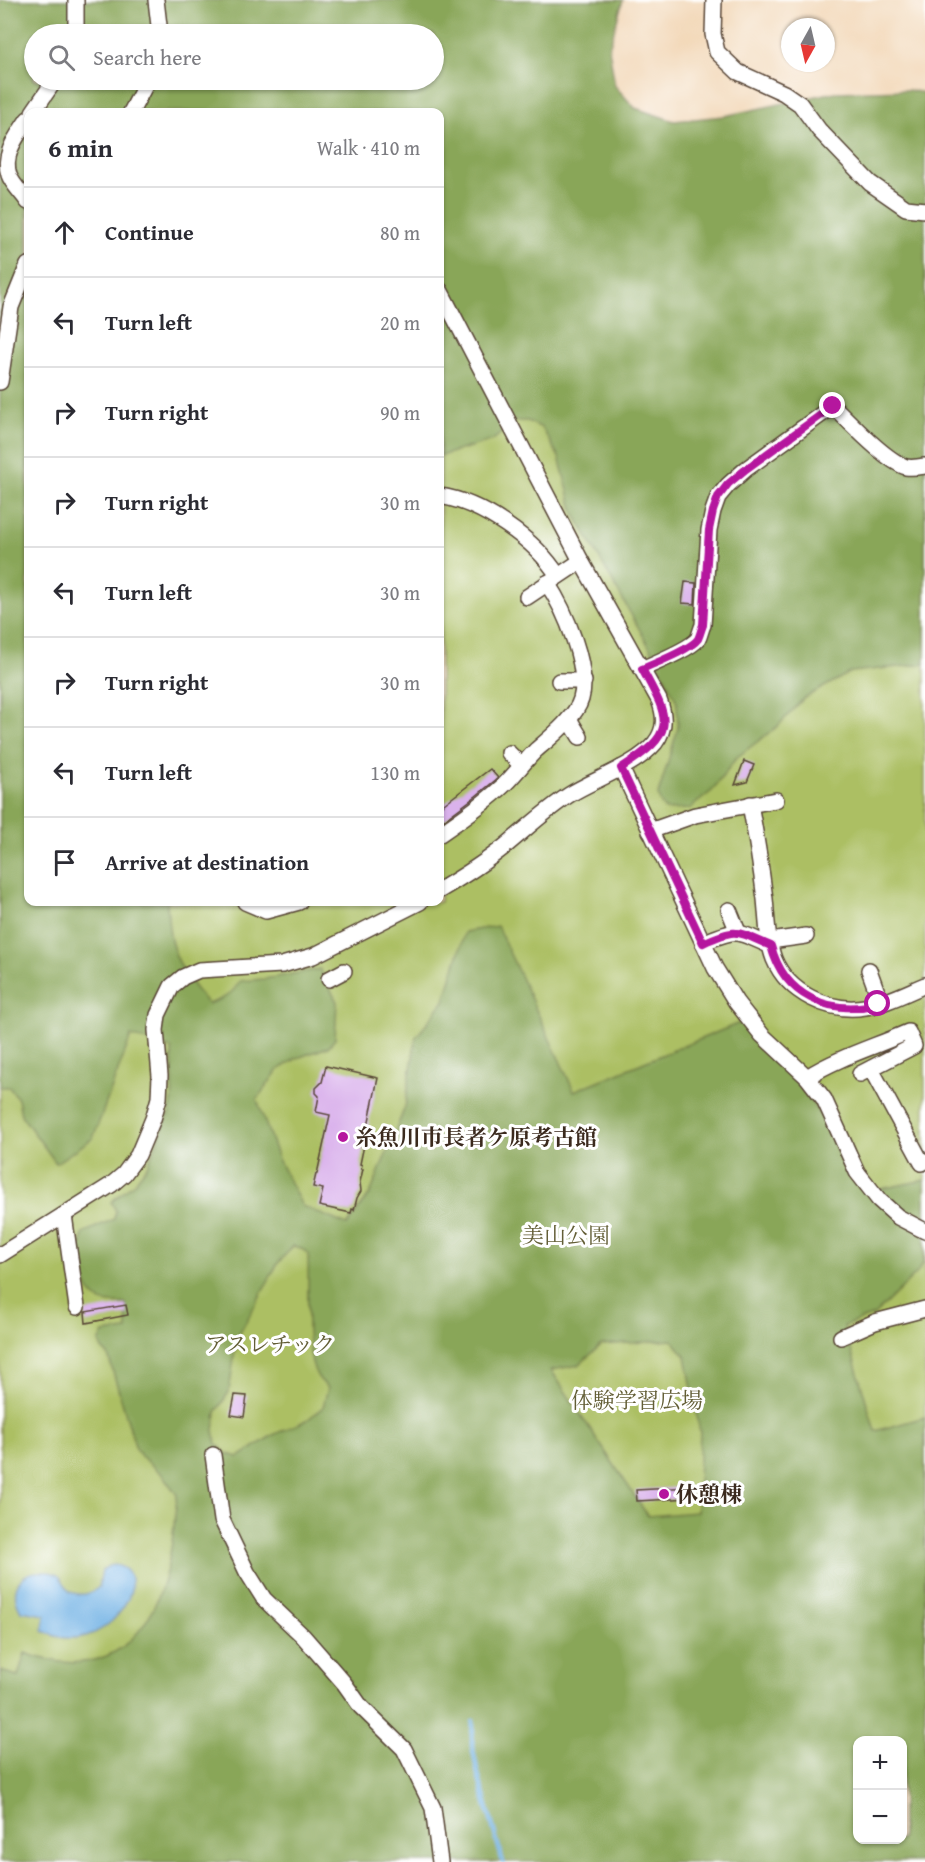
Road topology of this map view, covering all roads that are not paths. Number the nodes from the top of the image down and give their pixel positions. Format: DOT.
graph roads {
  1 [pos="76,0"];
  2 [pos="156,0"];
  3 [pos="714,0"];
  4 [pos="76,24"];
  5 [pos="158,24"];
  6 [pos="48,90"];
  7 [pos="143,90"];
  8 [pos="36,108"];
  9 [pos="133,108"];
  10 [pos="24,125"];
  11 [pos="24,196"];
  12 [pos="925,210"];
  13 [pos="24,274"];
  14 [pos="444,298"];
  15 [pos="0,382"];
  16 [pos="925,466"];
  17 [pos="444,497"];
  18 [pos="581,561"];
  19 [pos="553,580"];
  20 [pos="527,597"];
  21 [pos="642,669"];
  22 [pos="560,681"];
  23 [pos="584,681"];
  24 [pos="569,719"];
  25 [pos="580,736"];
  26 [pos="509,753"];
  27 [pos="521,765"];
  28 [pos="621,768"];
  29 [pos="776,800"];
  30 [pos="750,804"];
  31 [pos="444,831"];
  32 [pos="650,831"];
  33 [pos="444,888"];
  34 [pos="255,906"];
  35 [pos="284,906"];
  36 [pos="412,906"];
  37 [pos="729,910"];
  38 [pos="738,932"];
  39 [pos="806,936"];
  40 [pos="703,943"];
  41 [pos="770,944"];
  42 [pos="869,970"];
  43 [pos="344,971"];
  44 [pos="329,979"];
  45 [pos="925,985"];
  46 [pos="881,1003"];
  47 [pos="919,1046"];
  48 [pos="807,1077"];
  49 [pos="925,1161"];
  50 [pos="64,1215"];
  51 [pos="925,1231"];
  52 [pos="0,1255"];
  53 [pos="77,1307"];
  54 [pos="925,1309"];
  55 [pos="841,1337"];
  56 [pos="213,1455"];
  57 [pos="440,1862"];
  1 -- 4 [label="street"];
  2 -- 5 [label="street"];
  3 -- 12 [label="street"];
  6 -- 8 [label="street"];
  7 -- 9 [label="street"];
  10 -- 11 [label="street"];
  13 -- 15 [label="street"];
  14 -- 18 [label="street"];
  16 -- 21 [label="street"];
  17 -- 19 [label="street"];
  18 -- 19 [label="street"];
  18 -- 21 [label="street"];
  19 -- 20 [label="street"];
  19 -- 23 [label="street"];
  21 -- 28 [label="street"];
  22 -- 23 [label="street"];
  23 -- 24 [label="street"];
  24 -- 25 [label="street"];
  24 -- 27 [label="street"];
  26 -- 27 [label="street"];
  27 -- 31 [label="street"];
  28 -- 32 [label="street"];
  28 -- 33 [label="street"];
  29 -- 30 [label="street"];
  30 -- 32 [label="street"];
  30 -- 41 [label="street"];
  32 -- 40 [label="street"];
  34 -- 35 [label="street"];
  36 -- 50 [label="street"];
  37 -- 38 [label="street"];
  38 -- 40 [label="street"];
  38 -- 41 [label="street"];
  39 -- 41 [label="street"];
  40 -- 48 [label="street"];
  41 -- 46 [label="street"];
  42 -- 46 [label="street"];
  43 -- 44 [label="street"];
  45 -- 46 [label="street"];
  47 -- 48 [label="street"];
  47 -- 49 [label="street"];
  48 -- 51 [label="street"];
  50 -- 52 [label="street"];
  50 -- 53 [label="street"];
  54 -- 55 [label="street"];
  56 -- 57 [label="street"];
}
